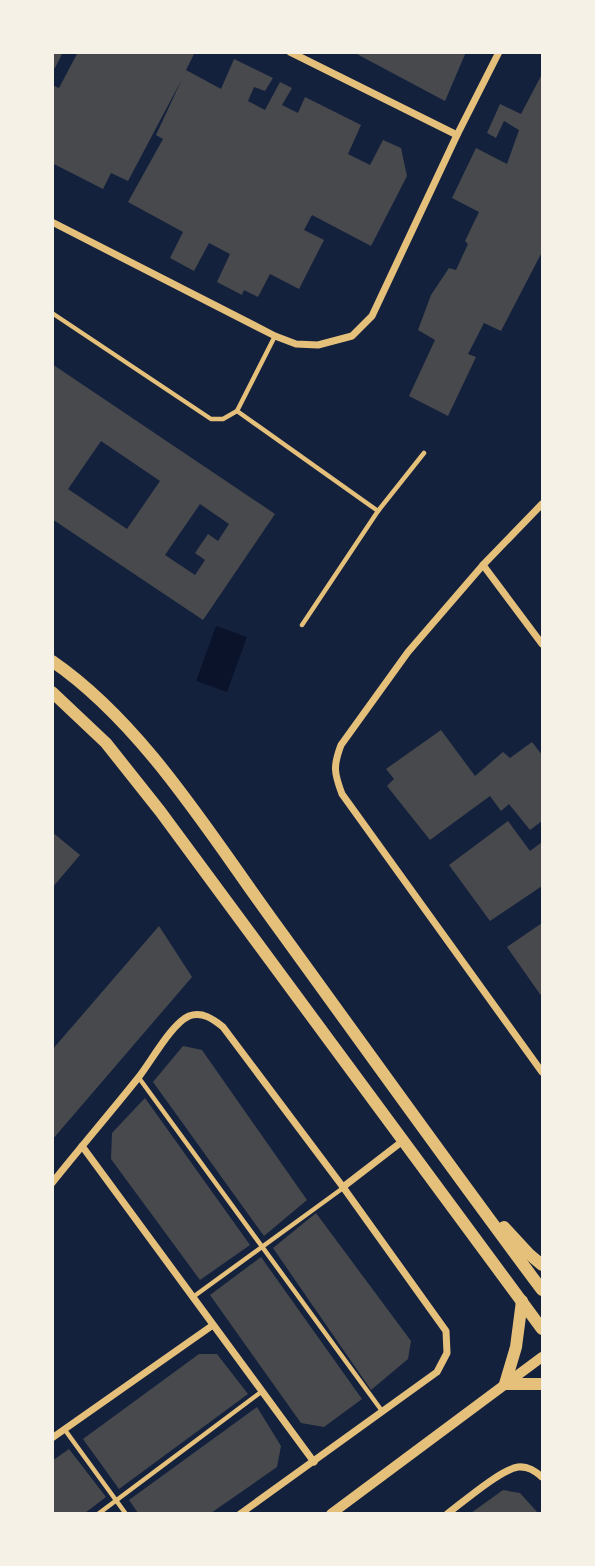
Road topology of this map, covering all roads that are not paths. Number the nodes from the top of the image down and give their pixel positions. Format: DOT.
graph roads {
  1 [pos="290,52"];
  2 [pos="499,52"];
  3 [pos="457,135"];
  4 [pos="52,222"];
  5 [pos="52,313"];
  6 [pos="275,336"];
  7 [pos="237,411"];
  8 [pos="424,453"];
  9 [pos="542,504"];
  10 [pos="378,512"];
  11 [pos="483,565"];
  12 [pos="302,625"];
  13 [pos="542,644"];
  14 [pos="52,661"];
  15 [pos="52,692"];
  16 [pos="542,1073"];
  17 [pos="139,1077"];
  18 [pos="404,1140"];
  19 [pos="82,1146"];
  20 [pos="52,1183"];
  21 [pos="343,1187"];
  22 [pos="467,1189"];
  23 [pos="263,1245"];
  24 [pos="542,1265"];
  25 [pos="542,1290"];
  26 [pos="193,1297"];
  27 [pos="522,1301"];
  28 [pos="213,1325"];
  29 [pos="542,1329"];
  30 [pos="542,1357"];
  31 [pos="505,1384"];
  32 [pos="542,1384"];
  33 [pos="262,1391"];
  34 [pos="382,1411"];
  35 [pos="65,1430"];
  36 [pos="52,1438"];
  37 [pos="314,1462"];
  38 [pos="542,1477"];
  39 [pos="116,1500"];
  40 [pos="98,1514"];
  41 [pos="126,1514"];
  42 [pos="240,1514"];
  43 [pos="331,1514"];
  44 [pos="446,1514"];
  1 -- 3 [label="street"];
  2 -- 3 [label="street"];
  3 -- 6 [label="street"];
  4 -- 6 [label="street"];
  5 -- 7 [label="lane"];
  6 -- 7 [label="lane"];
  7 -- 10 [label="lane"];
  8 -- 10 [label="lane"];
  9 -- 11 [label="street"];
  10 -- 12 [label="lane"];
  11 -- 13 [label="street"];
  11 -- 16 [label="street"];
  14 -- 22 [label="main road"];
  15 -- 18 [label="main road"];
  17 -- 19 [label="street"];
  17 -- 21 [label="street"];
  17 -- 23 [label="lane"];
  18 -- 21 [label="street"];
  18 -- 27 [label="main road"];
  19 -- 20 [label="street"];
  19 -- 26 [label="street"];
  21 -- 23 [label="lane"];
  21 -- 34 [label="street"];
  22 -- 24 [label="main road"];
  22 -- 25 [label="main road"];
  23 -- 26 [label="lane"];
  23 -- 34 [label="lane"];
  26 -- 28 [label="street"];
  27 -- 29 [label="main road"];
  27 -- 31 [label="main road"];
  28 -- 33 [label="street"];
  28 -- 35 [label="street"];
  30 -- 31 [label="street"];
  31 -- 32 [label="main road"];
  31 -- 43 [label="street"];
  33 -- 37 [label="street"];
  33 -- 39 [label="lane"];
  34 -- 37 [label="street"];
  35 -- 36 [label="street"];
  35 -- 39 [label="lane"];
  37 -- 42 [label="street"];
  38 -- 44 [label="street"];
  39 -- 40 [label="lane"];
  39 -- 41 [label="lane"];
}
